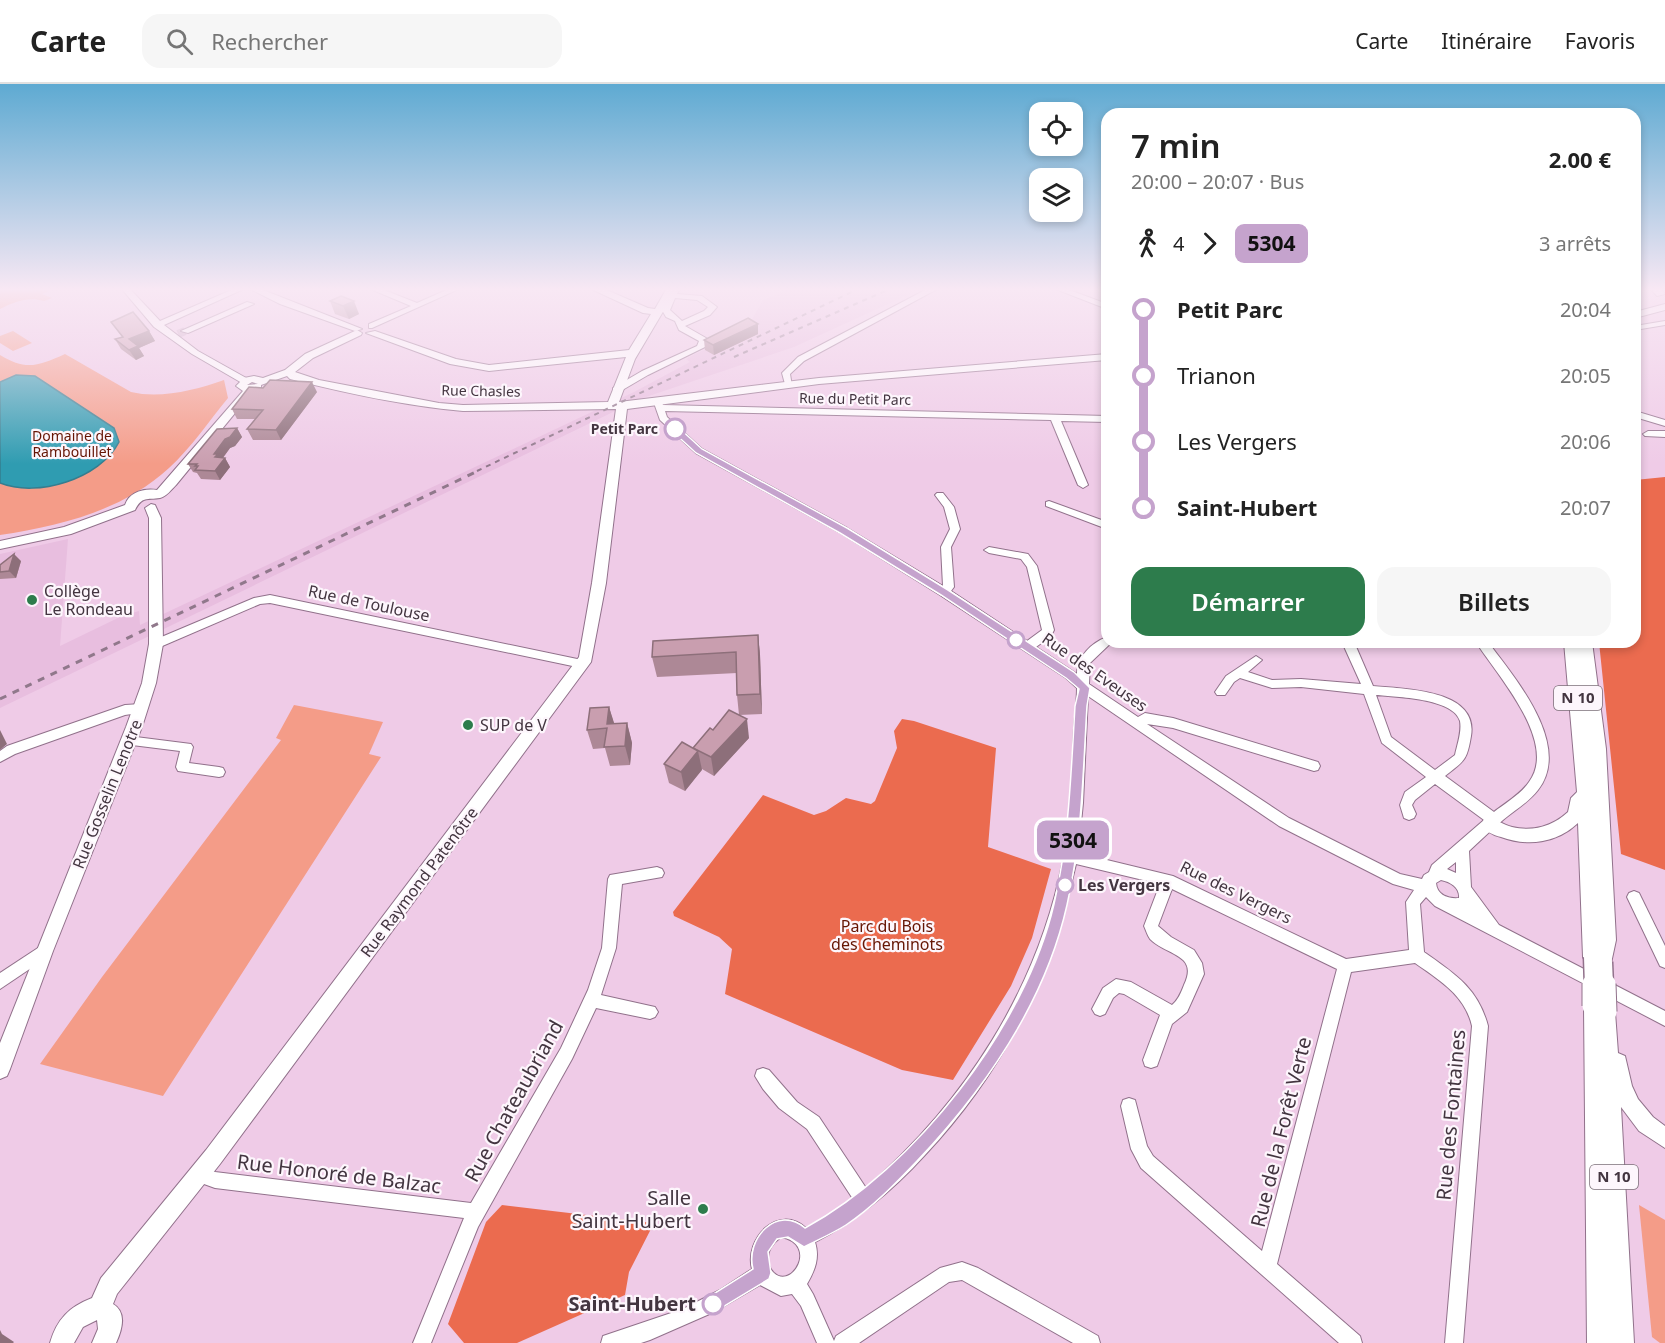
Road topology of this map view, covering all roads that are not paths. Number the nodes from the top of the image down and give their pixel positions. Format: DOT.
graph roads {
  1 [pos="189,347"];
  2 [pos="327,347"];
  3 [pos="415,347"];
  4 [pos="635,347"];
  5 [pos="701,347"];
  6 [pos="824,347"];
  7 [pos="631,353"];
  8 [pos="1101,357"];
  9 [pos="626,364"];
  10 [pos="289,372"];
  11 [pos="645,373"];
  12 [pos="262,382"];
  13 [pos="246,383"];
  14 [pos="319,383"];
  15 [pos="789,384"];
  16 [pos="616,390"];
  17 [pos="591,405"];
  18 [pos="617,406"];
  19 [pos="663,406"];
  20 [pos="1641,416"];
  21 [pos="1055,418"];
  22 [pos="1101,419"];
  23 [pos="1665,423"];
  24 [pos="1648,434"];
  25 [pos="1665,434"];
  26 [pos="1083,485"];
  27 [pos="159,494"];
  28 [pos="940,495"];
  29 [pos="1049,504"];
  30 [pos="131,507"];
  31 [pos="151,508"];
  32 [pos="1101,524"];
  33 [pos="0,545"];
  34 [pos="989,550"];
  35 [pos="944,592"];
  36 [pos="156,644"];
  37 [pos="1101,646"];
  38 [pos="1027,647"];
  39 [pos="1351,648"];
  40 [pos="1486,648"];
  41 [pos="1572,648"];
  42 [pos="1586,648"];
  43 [pos="1256,660"];
  44 [pos="582,664"];
  45 [pos="1238,673"];
  46 [pos="1085,688"];
  47 [pos="1368,689"];
  48 [pos="1221,692"];
  49 [pos="141,709"];
  50 [pos="1139,724"];
  51 [pos="128,741"];
  52 [pos="1583,754"];
  53 [pos="0,757"];
  54 [pos="1314,766"];
  55 [pos="219,772"];
  56 [pos="1434,776"];
  57 [pos="1409,814"];
  58 [pos="1492,822"];
  59 [pos="1462,851"];
  60 [pos="1071,857"];
  61 [pos="657,873"];
  62 [pos="1168,880"];
  63 [pos="1398,880"];
  64 [pos="1434,888"];
  65 [pos="1465,889"];
  66 [pos="1634,897"];
  67 [pos="1413,902"];
  68 [pos="1416,918"];
  69 [pos="1495,928"];
  70 [pos="44,951"];
  71 [pos="1417,956"];
  72 [pos="1665,961"];
  73 [pos="1603,962"];
  74 [pos="1345,966"];
  75 [pos="0,982"];
  76 [pos="591,1000"];
  77 [pos="1100,1009"];
  78 [pos="1605,1011"];
  79 [pos="650,1012"];
  80 [pos="1172,1014"];
  81 [pos="1665,1019"];
  82 [pos="6,1035"];
  83 [pos="1151,1060"];
  84 [pos="0,1069"];
  85 [pos="763,1076"];
  86 [pos="1130,1106"];
  87 [pos="1662,1138"];
  88 [pos="199,1174"];
  89 [pos="864,1200"];
  90 [pos="476,1213"];
  91 [pos="804,1238"];
  92 [pos="1267,1267"];
  93 [pos="762,1273"];
  94 [pos="796,1283"];
  95 [pos="99,1308"];
  96 [pos="62,1343"];
  97 [pos="104,1343"];
  98 [pos="422,1343"];
  99 [pos="610,1343"];
  100 [pos="826,1343"];
  101 [pos="843,1343"];
  102 [pos="1091,1343"];
  103 [pos="1353,1343"];
  104 [pos="1454,1343"];
  105 [pos="1599,1343"];
  106 [pos="1622,1343"];
  1 -- 13 [label="street"];
  2 -- 10 [label="main road"];
  3 -- 7 [label="main road"];
  4 -- 7 [label="main road, Rue Raymond Patenôtre"];
  5 -- 11 [label="street"];
  6 -- 15 [label="street"];
  7 -- 9 [label="main road, Rue Raymond Patenôtre"];
  8 -- 15 [label="main road, Rue Chasles"];
  9 -- 11 [label="street"];
  9 -- 16 [label="main road, Rue Raymond Patenôtre"];
  10 -- 12 [label="main road"];
  10 -- 14 [label="main road"];
  11 -- 16 [label="street"];
  12 -- 13 [label="main road"];
  12 -- 14 [label="main road"];
  13 -- 27 [label="main road"];
  14 -- 17 [label="main road, Rue Chasles"];
  15 -- 19 [label="main road, Rue Chasles"];
  16 -- 17 [label="main road"];
  16 -- 18 [label="main road, Rue Raymond Patenôtre"];
  17 -- 18 [label="main road, Rue Chasles"];
  18 -- 19 [label="main road, Rue Chasles"];
  18 -- 44 [label="main road, Rue Raymond Patenôtre"];
  19 -- 21 [label="street, Rue du Petit Parc"];
  19 -- 35 [label="street, Rue des Eveuses"];
  20 -- 23 [label="street"];
  21 -- 22 [label="street, Rue du Petit Parc"];
  21 -- 26 [label="street"];
  24 -- 25 [label="street"];
  27 -- 30 [label="main road"];
  27 -- 31 [label="main road"];
  28 -- 35 [label="street"];
  29 -- 32 [label="street"];
  30 -- 31 [label="main road"];
  30 -- 33 [label="main road"];
  31 -- 36 [label="main road, Rue Gosselin Lenotre"];
  34 -- 38 [label="street"];
  35 -- 38 [label="street, Rue des Eveuses"];
  36 -- 44 [label="street, Rue de Toulouse"];
  36 -- 49 [label="main road, Rue Gosselin Lenotre"];
  37 -- 46 [label="street"];
  38 -- 46 [label="street, Rue des Eveuses"];
  39 -- 47 [label="street"];
  40 -- 58 [label="street"];
  41 -- 52 [label="main road, N 10"];
  42 -- 73 [label="main road, N 10"];
  43 -- 45 [label="street"];
  44 -- 88 [label="main road, Rue Raymond Patenôtre"];
  45 -- 47 [label="street"];
  45 -- 48 [label="street"];
  46 -- 50 [label="street, Rue des Eveuses"];
  46 -- 60 [label="street"];
  47 -- 56 [label="street"];
  47 -- 56 [label="street"];
  49 -- 51 [label="main road, Rue Gosselin Lenotre"];
  49 -- 53 [label="street"];
  50 -- 54 [label="street"];
  50 -- 63 [label="street, Rue des Eveuses"];
  51 -- 55 [label="street"];
  51 -- 70 [label="main road, Rue Gosselin Lenotre"];
  52 -- 58 [label="main road"];
  52 -- 73 [label="main road, N 10"];
  56 -- 57 [label="street"];
  56 -- 58 [label="street"];
  58 -- 59 [label="street"];
  59 -- 64 [label="street"];
  59 -- 65 [label="street"];
  60 -- 62 [label="street, Rue des Vergers"];
  60 -- 89 [label="street"];
  61 -- 76 [label="street, Rue Chateaubriand"];
  62 -- 74 [label="street, Rue des Vergers"];
  62 -- 80 [label="street"];
  63 -- 64 [label="street, Rue des Eveuses"];
  63 -- 67 [label="street"];
  64 -- 65 [label="street"];
  64 -- 65 [label="street"];
  64 -- 67 [label="street"];
  64 -- 68 [label="street"];
  64 -- 69 [label="street, Rue des Eveuses"];
  65 -- 69 [label="street, Rue des Eveuses"];
  66 -- 72 [label="street"];
  67 -- 68 [label="street"];
  68 -- 71 [label="street"];
  69 -- 81 [label="street, Rue des Eveuses"];
  70 -- 75 [label="street"];
  70 -- 82 [label="main road, Rue Gosselin Lenotre"];
  71 -- 74 [label="street"];
  71 -- 104 [label="street, Rue des Fontaines"];
  73 -- 78 [label="main road"];
  74 -- 92 [label="street, Rue de la Forêt Verte"];
  76 -- 79 [label="street"];
  76 -- 90 [label="street, Rue Chateaubriand"];
  77 -- 80 [label="street"];
  78 -- 87 [label="main road"];
  78 -- 105 [label="main road, N 10"];
  78 -- 106 [label="main road, N 10"];
  80 -- 83 [label="street"];
  82 -- 84 [label="main road, Rue Gosselin Lenotre"];
  85 -- 89 [label="street"];
  86 -- 92 [label="street"];
  88 -- 90 [label="street, Rue Honoré de Balzac"];
  88 -- 95 [label="main road, Rue Raymond Patenôtre"];
  89 -- 91 [label="street"];
  90 -- 98 [label="street, Rue Chateaubriand"];
  91 -- 93 [label="street"];
  91 -- 94 [label="street"];
  92 -- 103 [label="street"];
  93 -- 94 [label="street"];
  93 -- 99 [label="street"];
  94 -- 100 [label="street"];
  95 -- 96 [label="main road"];
  95 -- 97 [label="main road"];
  101 -- 102 [label="street"];
}
